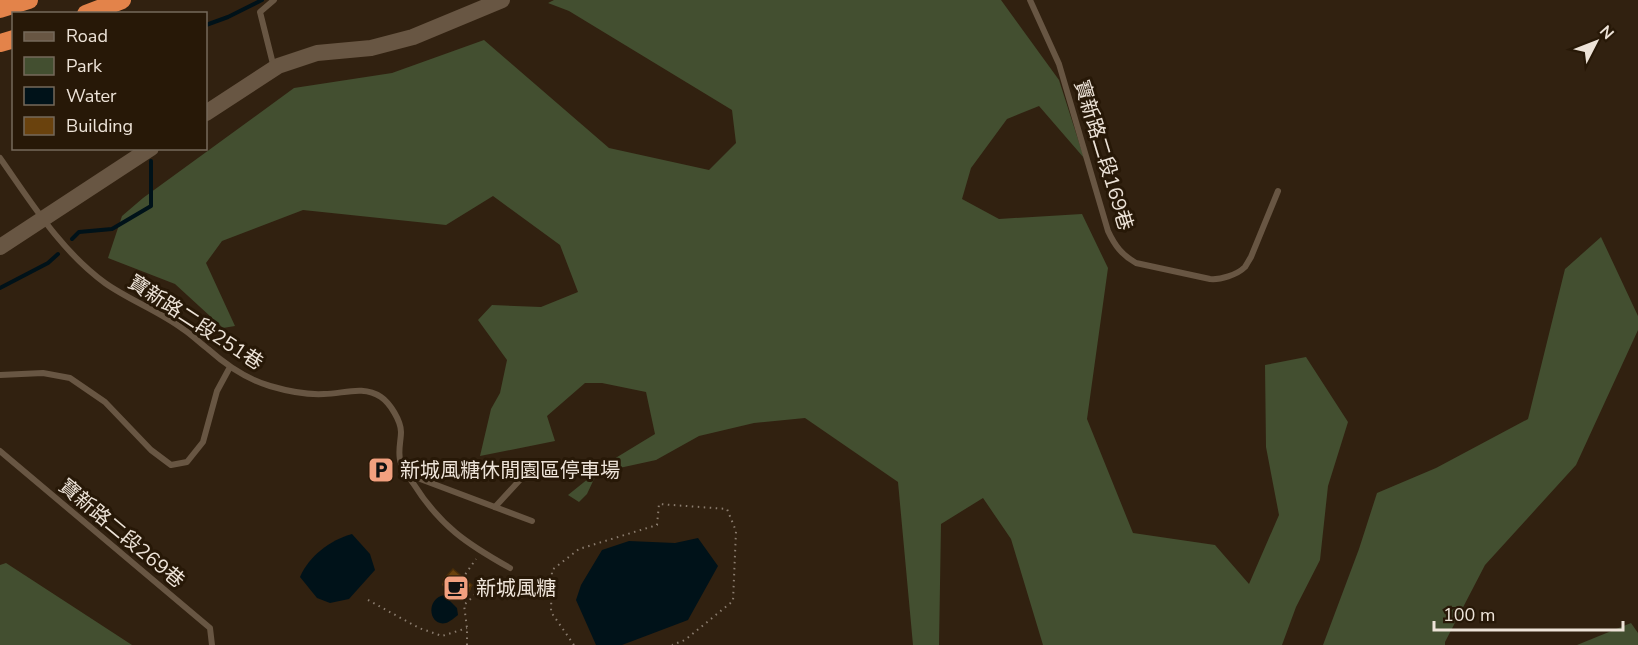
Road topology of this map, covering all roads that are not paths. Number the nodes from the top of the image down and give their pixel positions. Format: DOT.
graph roads {
  1 [pos="29,0"];
  2 [pos="122,0"];
  3 [pos="274,0"];
  4 [pos="502,0"];
  5 [pos="1030,0"];
  6 [pos="0,9"];
  7 [pos="91,12"];
  8 [pos="274,68"];
  9 [pos="207,112"];
  10 [pos="148,150"];
  11 [pos="0,158"];
  12 [pos="1278,191"];
  13 [pos="43,219"];
  14 [pos="0,247"];
  15 [pos="230,367"];
  16 [pos="0,375"];
  17 [pos="0,451"];
  18 [pos="408,474"];
  19 [pos="570,474"];
  20 [pos="495,507"];
  21 [pos="532,521"];
  22 [pos="510,568"];
  23 [pos="212,645"];
  1 -- 6 [label="highway"];
  2 -- 7 [label="highway"];
  3 -- 8 [label="lane"];
  4 -- 8 [label="street"];
  5 -- 12 [label="lane, 寶新路二段169巷"];
  8 -- 9 [label="street"];
  10 -- 13 [label="street"];
  11 -- 13 [label="lane, 寶新路二段251巷"];
  13 -- 14 [label="street"];
  13 -- 15 [label="lane, 寶新路二段251巷"];
  15 -- 16 [label="lane"];
  15 -- 18 [label="lane, 寶新路二段251巷"];
  17 -- 23 [label="lane, 寶新路二段269巷"];
  18 -- 20 [label="lane"];
  18 -- 22 [label="lane, 寶新路二段251巷"];
  19 -- 20 [label="lane"];
  20 -- 21 [label="lane"];
}
